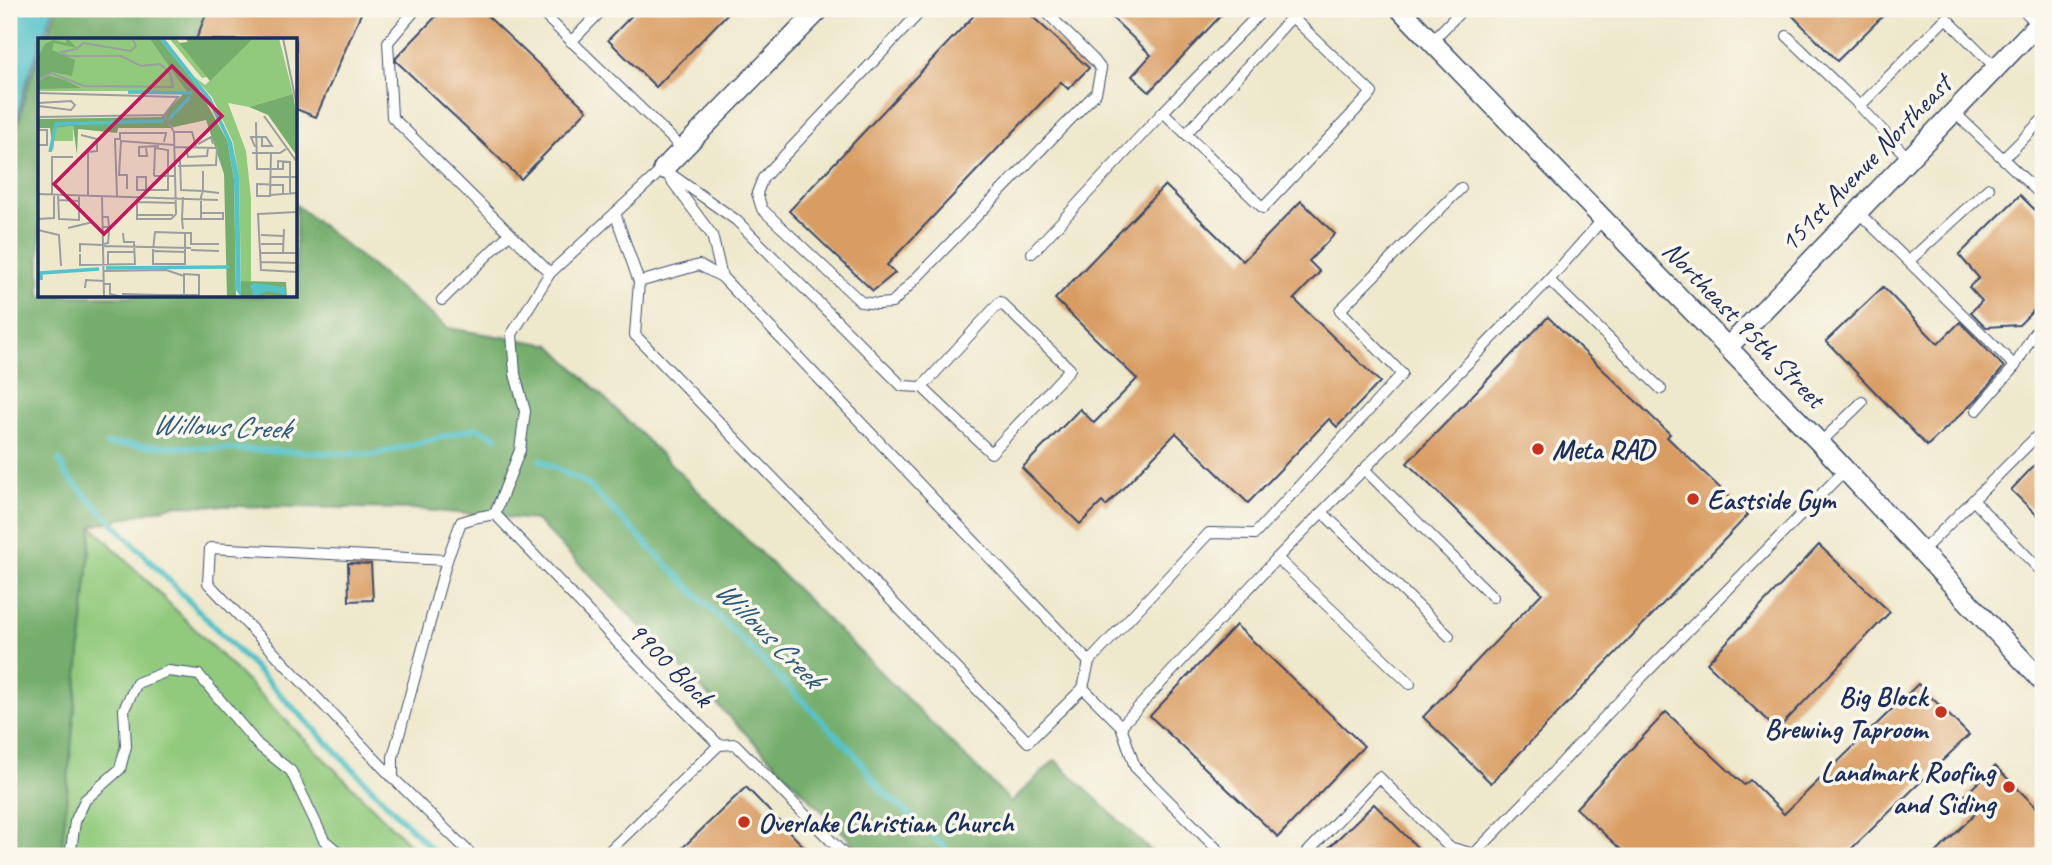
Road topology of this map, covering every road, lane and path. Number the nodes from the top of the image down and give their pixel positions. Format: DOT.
graph roads {
  1 [pos="416,9"];
  2 [pos="538,9"];
  3 [pos="603,9"];
  4 [pos="820,9"];
  5 [pos="923,9"];
  6 [pos="1043,9"];
  7 [pos="1264,9"];
  8 [pos="1400,9"];
  9 [pos="1463,9"];
  10 [pos="2022,9"];
  11 [pos="1290,13"];
  12 [pos="2040,21"];
  13 [pos="1787,36"];
  14 [pos="571,41"];
  15 [pos="1432,42"];
  16 [pos="1996,68"];
  17 [pos="1860,106"];
  18 [pos="1163,112"];
  19 [pos="1954,112"];
  20 [pos="2043,119"];
  21 [pos="1186,134"];
  22 [pos="683,149"];
  23 [pos="1908,158"];
  24 [pos="2003,159"];
  25 [pos="2043,159"];
  26 [pos="663,169"];
  27 [pos="1461,188"];
  28 [pos="1989,188"];
  29 [pos="2041,194"];
  30 [pos="1857,211"];
  31 [pos="615,213"];
  32 [pos="1603,219"];
  33 [pos="510,233"];
  34 [pos="1032,253"];
  35 [pos="1909,261"];
  36 [pos="550,273"];
  37 [pos="722,276"];
  38 [pos="1549,280"];
  39 [pos="639,282"];
  40 [pos="442,300"];
  41 [pos="2034,333"];
  42 [pos="1728,347"];
  43 [pos="2015,366"];
  44 [pos="922,387"];
  45 [pos="1661,389"];
  46 [pos="1862,402"];
  47 [pos="1977,410"];
  48 [pos="2043,430"];
  49 [pos="1820,443"];
  50 [pos="1364,469"];
  51 [pos="1845,470"];
  52 [pos="1973,500"];
  53 [pos="1322,512"];
  54 [pos="495,514"];
  55 [pos="1922,551"];
  56 [pos="1277,558"];
  57 [pos="447,560"];
  58 [pos="2043,573"];
  59 [pos="1493,597"];
  60 [pos="1449,636"];
  61 [pos="1089,662"];
  62 [pos="2043,682"];
  63 [pos="1410,684"];
  64 [pos="1083,688"];
  65 [pos="1121,726"];
  66 [pos="719,745"];
  67 [pos="393,778"];
  68 [pos="70,856"];
  69 [pos="343,856"];
  70 [pos="473,856"];
  71 [pos="604,856"];
  72 [pos="846,856"];
  73 [pos="1224,856"];
  74 [pos="1304,856"];
  1 -- 33 [label="lane"];
  2 -- 14 [label="lane"];
  3 -- 14 [label="lane"];
  4 -- 22 [label="street"];
  5 -- 6 [label="lane"];
  7 -- 18 [label="lane"];
  8 -- 15 [label="street, Northeast 95th Street"];
  9 -- 15 [label="lane"];
  10 -- 12 [label="lane"];
  11 -- 21 [label="lane"];
  11 -- 21 [label="lane"];
  12 -- 16 [label="street, 151st Avenue Northeast"];
  13 -- 17 [label="lane"];
  14 -- 22 [label="lane"];
  15 -- 32 [label="street, Northeast 95th Street"];
  16 -- 17 [label="lane"];
  16 -- 19 [label="street, 151st Avenue Northeast"];
  17 -- 23 [label="lane"];
  18 -- 21 [label="lane"];
  18 -- 34 [label="lane"];
  19 -- 23 [label="street, 151st Avenue Northeast"];
  19 -- 24 [label="lane"];
  20 -- 24 [label="lane"];
  22 -- 26 [label="street"];
  23 -- 30 [label="street, 151st Avenue Northeast"];
  24 -- 29 [label="lane"];
  25 -- 29 [label="lane"];
  26 -- 31 [label="lane"];
  26 -- 37 [label="lane"];
  26 -- 44 [label="lane"];
  27 -- 61 [label="lane"];
  28 -- 35 [label="lane"];
  30 -- 35 [label="lane"];
  30 -- 42 [label="street, 151st Avenue Northeast"];
  31 -- 36 [label="lane"];
  31 -- 39 [label="lane"];
  32 -- 38 [label="lane"];
  32 -- 42 [label="street, Northeast 95th Street"];
  33 -- 36 [label="lane"];
  33 -- 40 [label="lane"];
  35 -- 43 [label="lane"];
  36 -- 54 [label="lane"];
  37 -- 39 [label="lane"];
  37 -- 61 [label="lane"];
  38 -- 45 [label="lane"];
  38 -- 50 [label="lane"];
  39 -- 64 [label="lane"];
  41 -- 43 [label="lane"];
  42 -- 49 [label="street, Northeast 95th Street"];
  43 -- 47 [label="lane"];
  44 -- 44 [label="lane"];
  46 -- 49 [label="lane"];
  48 -- 52 [label="lane"];
  49 -- 51 [label="street, Northeast 95th Street"];
  50 -- 53 [label="lane"];
  50 -- 59 [label="lane"];
  51 -- 55 [label="street, Northeast 95th Street"];
  51 -- 74 [label="lane"];
  52 -- 55 [label="lane"];
  52 -- 58 [label="lane"];
  53 -- 56 [label="lane"];
  53 -- 60 [label="lane"];
  54 -- 57 [label="lane"];
  54 -- 66 [label="lane, 9900 Block"];
  55 -- 62 [label="street, Northeast 95th Street"];
  56 -- 63 [label="lane"];
  56 -- 65 [label="lane"];
  57 -- 67 [label="lane"];
  57 -- 67 [label="lane"];
  61 -- 64 [label="lane"];
  64 -- 65 [label="lane"];
  65 -- 73 [label="lane"];
  66 -- 71 [label="lane"];
  66 -- 72 [label="lane, 9900 Block"];
  67 -- 70 [label="lane"];
  68 -- 69 [label="lane"];
}
